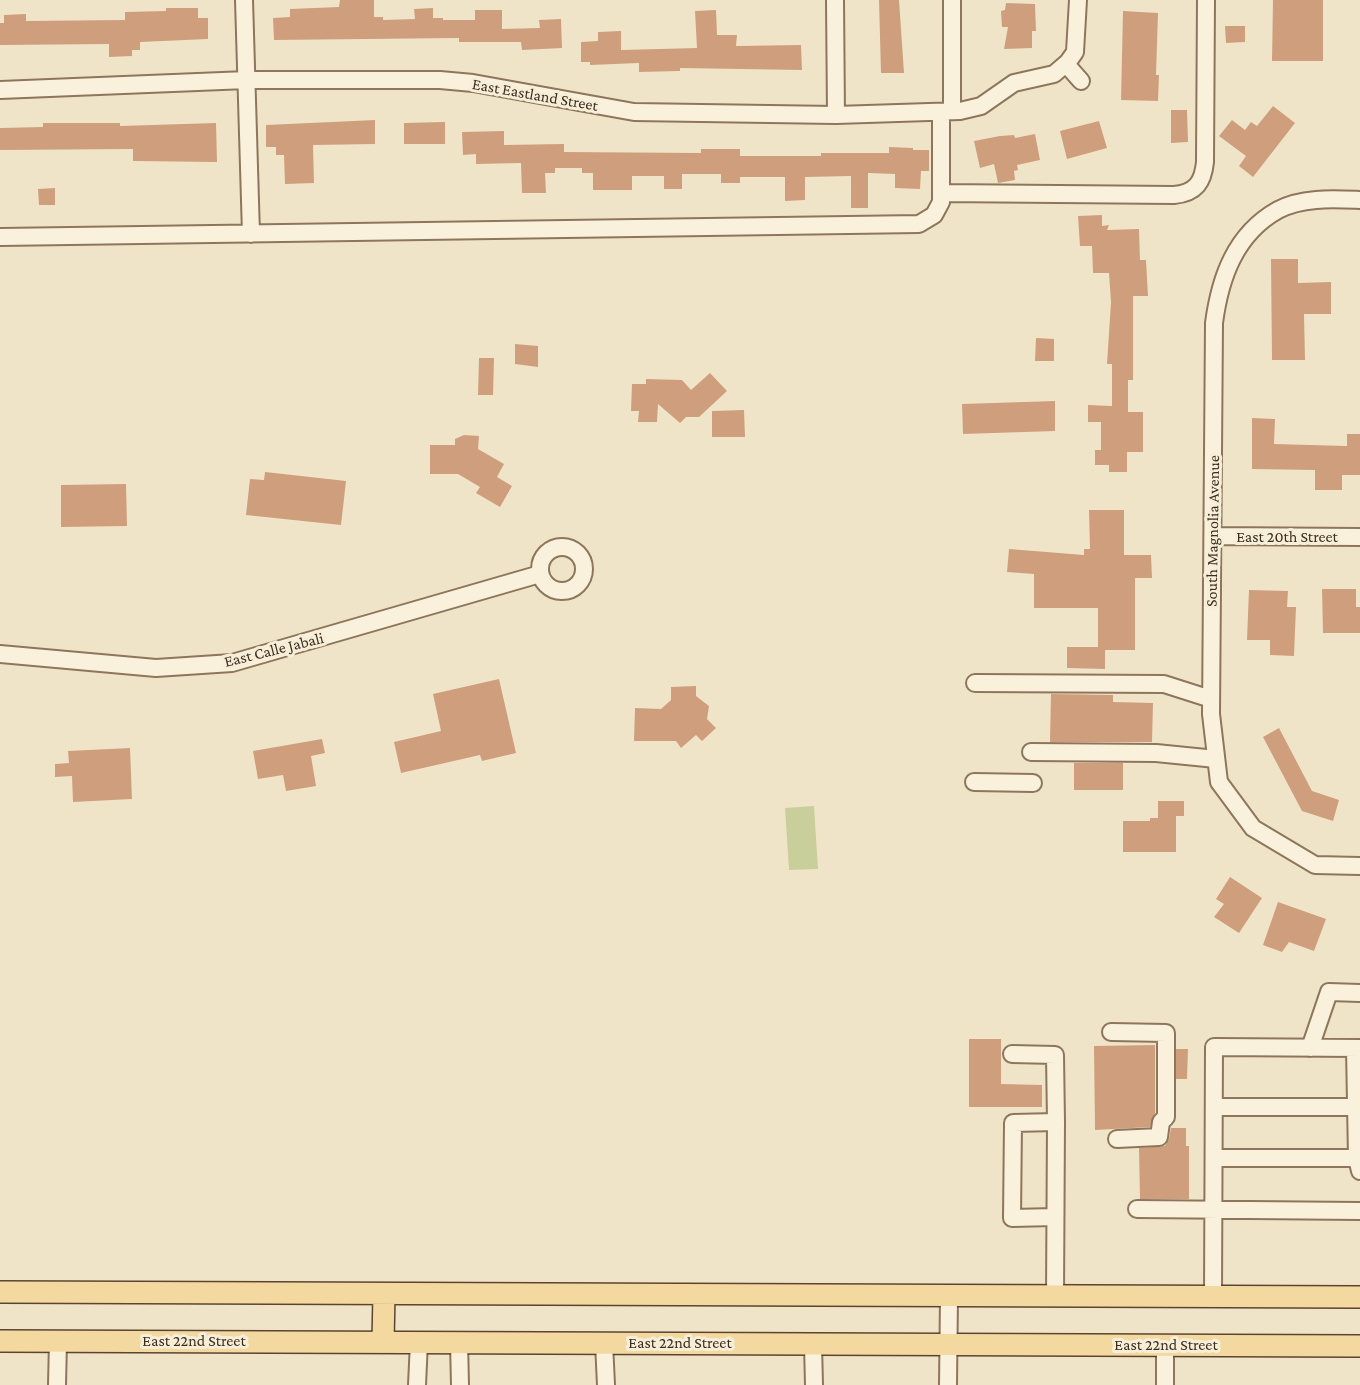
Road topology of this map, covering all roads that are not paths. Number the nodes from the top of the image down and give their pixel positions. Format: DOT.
graph roads {
  1 [pos="244,0"];
  2 [pos="835,0"];
  3 [pos="952,0"];
  4 [pos="1078,0"];
  5 [pos="1206,0"];
  6 [pos="1063,67"];
  7 [pos="247,80"];
  8 [pos="1081,81"];
  9 [pos="0,90"];
  10 [pos="947,111"];
  11 [pos="836,115"];
  12 [pos="941,193"];
  13 [pos="1360,200"];
  14 [pos="251,234"];
  15 [pos="0,237"];
  16 [pos="1214,536"];
  17 [pos="1360,537"];
  18 [pos="540,574"];
  19 [pos="0,654"];
  20 [pos="975,683"];
  21 [pos="1211,699"];
  22 [pos="1031,752"];
  23 [pos="1216,759"];
  24 [pos="974,782"];
  25 [pos="1033,783"];
  26 [pos="1360,866"];
  27 [pos="1360,993"];
  28 [pos="1112,1032"];
  29 [pos="1310,1048"];
  30 [pos="1357,1048"];
  31 [pos="1012,1054"];
  32 [pos="1214,1107"];
  33 [pos="1356,1107"];
  34 [pos="1056,1122"];
  35 [pos="1117,1139"];
  36 [pos="1358,1153"];
  37 [pos="1214,1158"];
  38 [pos="1137,1209"];
  39 [pos="1214,1209"];
  40 [pos="1360,1211"];
  41 [pos="1055,1217"];
  42 [pos="0,1292"];
  43 [pos="384,1294"];
  44 [pos="949,1297"];
  45 [pos="1055,1297"];
  46 [pos="1214,1297"];
  47 [pos="1360,1297"];
  48 [pos="0,1341"];
  49 [pos="58,1341"];
  50 [pos="383,1342"];
  51 [pos="419,1342"];
  52 [pos="459,1342"];
  53 [pos="604,1343"];
  54 [pos="813,1344"];
  55 [pos="949,1344"];
  56 [pos="1165,1345"];
  57 [pos="1360,1346"];
  58 [pos="57,1385"];
  59 [pos="417,1385"];
  60 [pos="460,1385"];
  61 [pos="606,1385"];
  62 [pos="814,1385"];
  63 [pos="948,1385"];
  64 [pos="1165,1385"];
  1 -- 7 [label="street"];
  2 -- 11 [label="street"];
  3 -- 10 [label="street"];
  4 -- 6 [label="street"];
  5 -- 12 [label="street"];
  6 -- 8 [label="street"];
  6 -- 10 [label="street, East Eastland Street"];
  7 -- 9 [label="street, East Eastland Street"];
  7 -- 11 [label="street, East Eastland Street"];
  7 -- 14 [label="street"];
  10 -- 11 [label="street, East Eastland Street"];
  10 -- 12 [label="street"];
  12 -- 14 [label="street"];
  13 -- 16 [label="street, South Magnolia Avenue"];
  14 -- 15 [label="street"];
  16 -- 17 [label="street, East 20th Street"];
  16 -- 21 [label="street, South Magnolia Avenue"];
  18 -- 19 [label="street, East Calle Jabali"];
  20 -- 21 [label="street"];
  21 -- 23 [label="street, South Magnolia Avenue"];
  22 -- 23 [label="street"];
  23 -- 26 [label="street, South Magnolia Avenue"];
  24 -- 25 [label="street"];
  27 -- 29 [label="street"];
  28 -- 35 [label="street"];
  29 -- 30 [label="street"];
  29 -- 32 [label="street"];
  30 -- 33 [label="street"];
  31 -- 34 [label="street"];
  32 -- 33 [label="street"];
  32 -- 37 [label="street"];
  33 -- 36 [label="street"];
  34 -- 41 [label="street"];
  34 -- 41 [label="street"];
  36 -- 37 [label="street"];
  37 -- 39 [label="street"];
  38 -- 39 [label="street"];
  39 -- 40 [label="street"];
  39 -- 46 [label="street"];
  41 -- 45 [label="street"];
  42 -- 43 [label="main road"];
  43 -- 44 [label="main road"];
  43 -- 50 [label="main road"];
  44 -- 45 [label="main road"];
  44 -- 55 [label="street"];
  45 -- 46 [label="main road"];
  46 -- 47 [label="main road"];
  48 -- 49 [label="main road, East 22nd Street"];
  49 -- 50 [label="main road, East 22nd Street"];
  49 -- 58 [label="street"];
  50 -- 51 [label="main road, East 22nd Street"];
  51 -- 52 [label="main road, East 22nd Street"];
  51 -- 59 [label="street"];
  52 -- 53 [label="main road, East 22nd Street"];
  52 -- 60 [label="street"];
  53 -- 54 [label="main road, East 22nd Street"];
  53 -- 61 [label="street"];
  54 -- 55 [label="main road, East 22nd Street"];
  54 -- 62 [label="street"];
  55 -- 56 [label="main road, East 22nd Street"];
  55 -- 63 [label="street"];
  56 -- 57 [label="main road, East 22nd Street"];
  56 -- 64 [label="street"];
}
